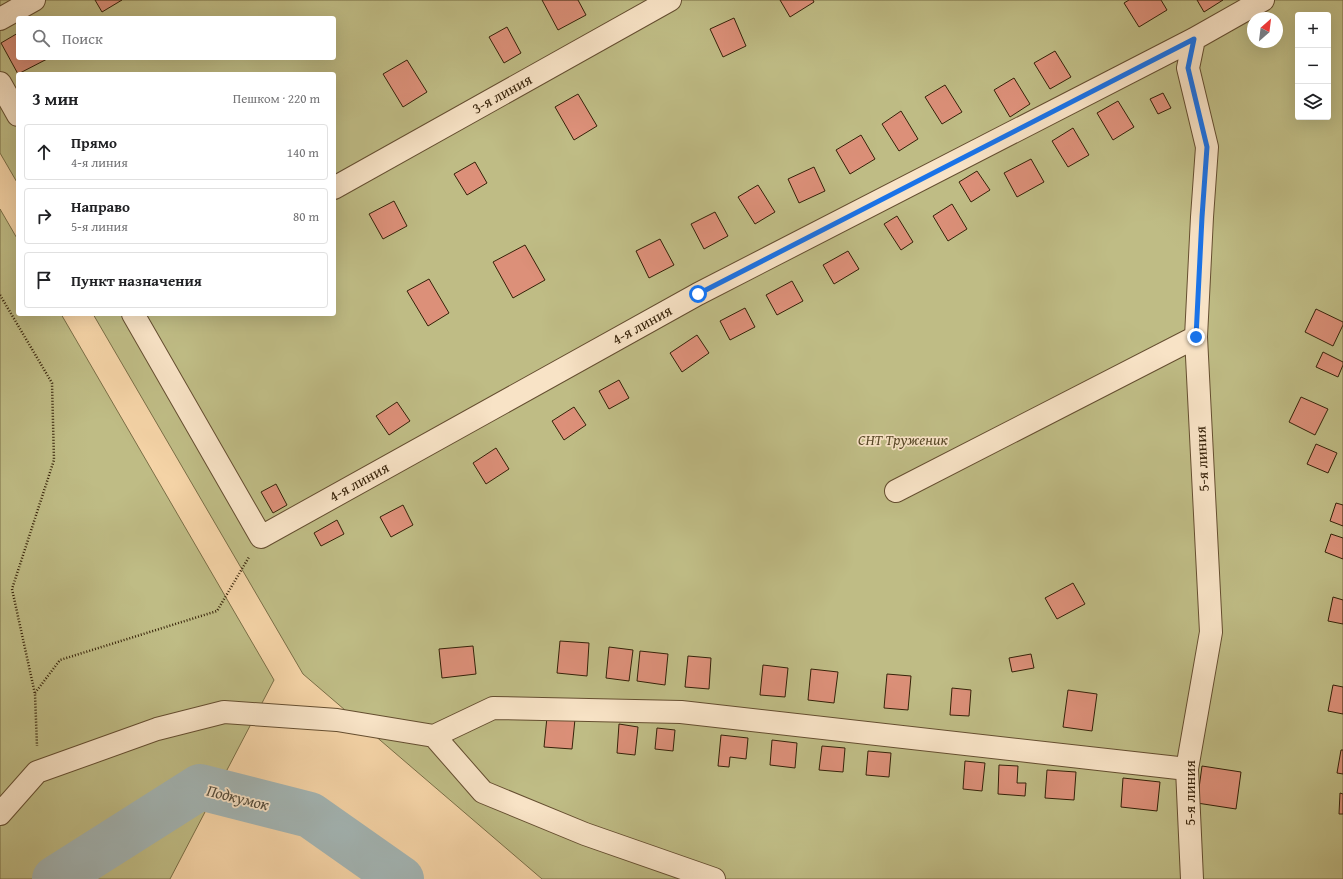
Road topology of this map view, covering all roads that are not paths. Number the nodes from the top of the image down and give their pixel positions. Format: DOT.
graph roads {
  1 [pos="34,0"];
  2 [pos="670,0"];
  3 [pos="1263,0"];
  4 [pos="0,19"];
  5 [pos="1194,39"];
  6 [pos="0,83"];
  7 [pos="16,111"];
  8 [pos="336,187"];
  9 [pos="134,316"];
  10 [pos="1196,337"];
  11 [pos="896,491"];
  12 [pos="434,736"];
  13 [pos="1187,769"];
  14 [pos="0,814"];
  15 [pos="714,879"];
  16 [pos="1192,879"];
  1 -- 4 [label="street"];
  2 -- 8 [label="street, 3-я линия"];
  3 -- 5 [label="street, 4-я линия"];
  5 -- 9 [label="street, 4-я линия"];
  5 -- 10 [label="street, 5-я линия"];
  6 -- 7 [label="street"];
  10 -- 11 [label="street"];
  10 -- 13 [label="street, 5-я линия"];
  12 -- 13 [label="street"];
  12 -- 14 [label="street"];
  12 -- 15 [label="street"];
  13 -- 16 [label="street, 5-я линия"];
}
